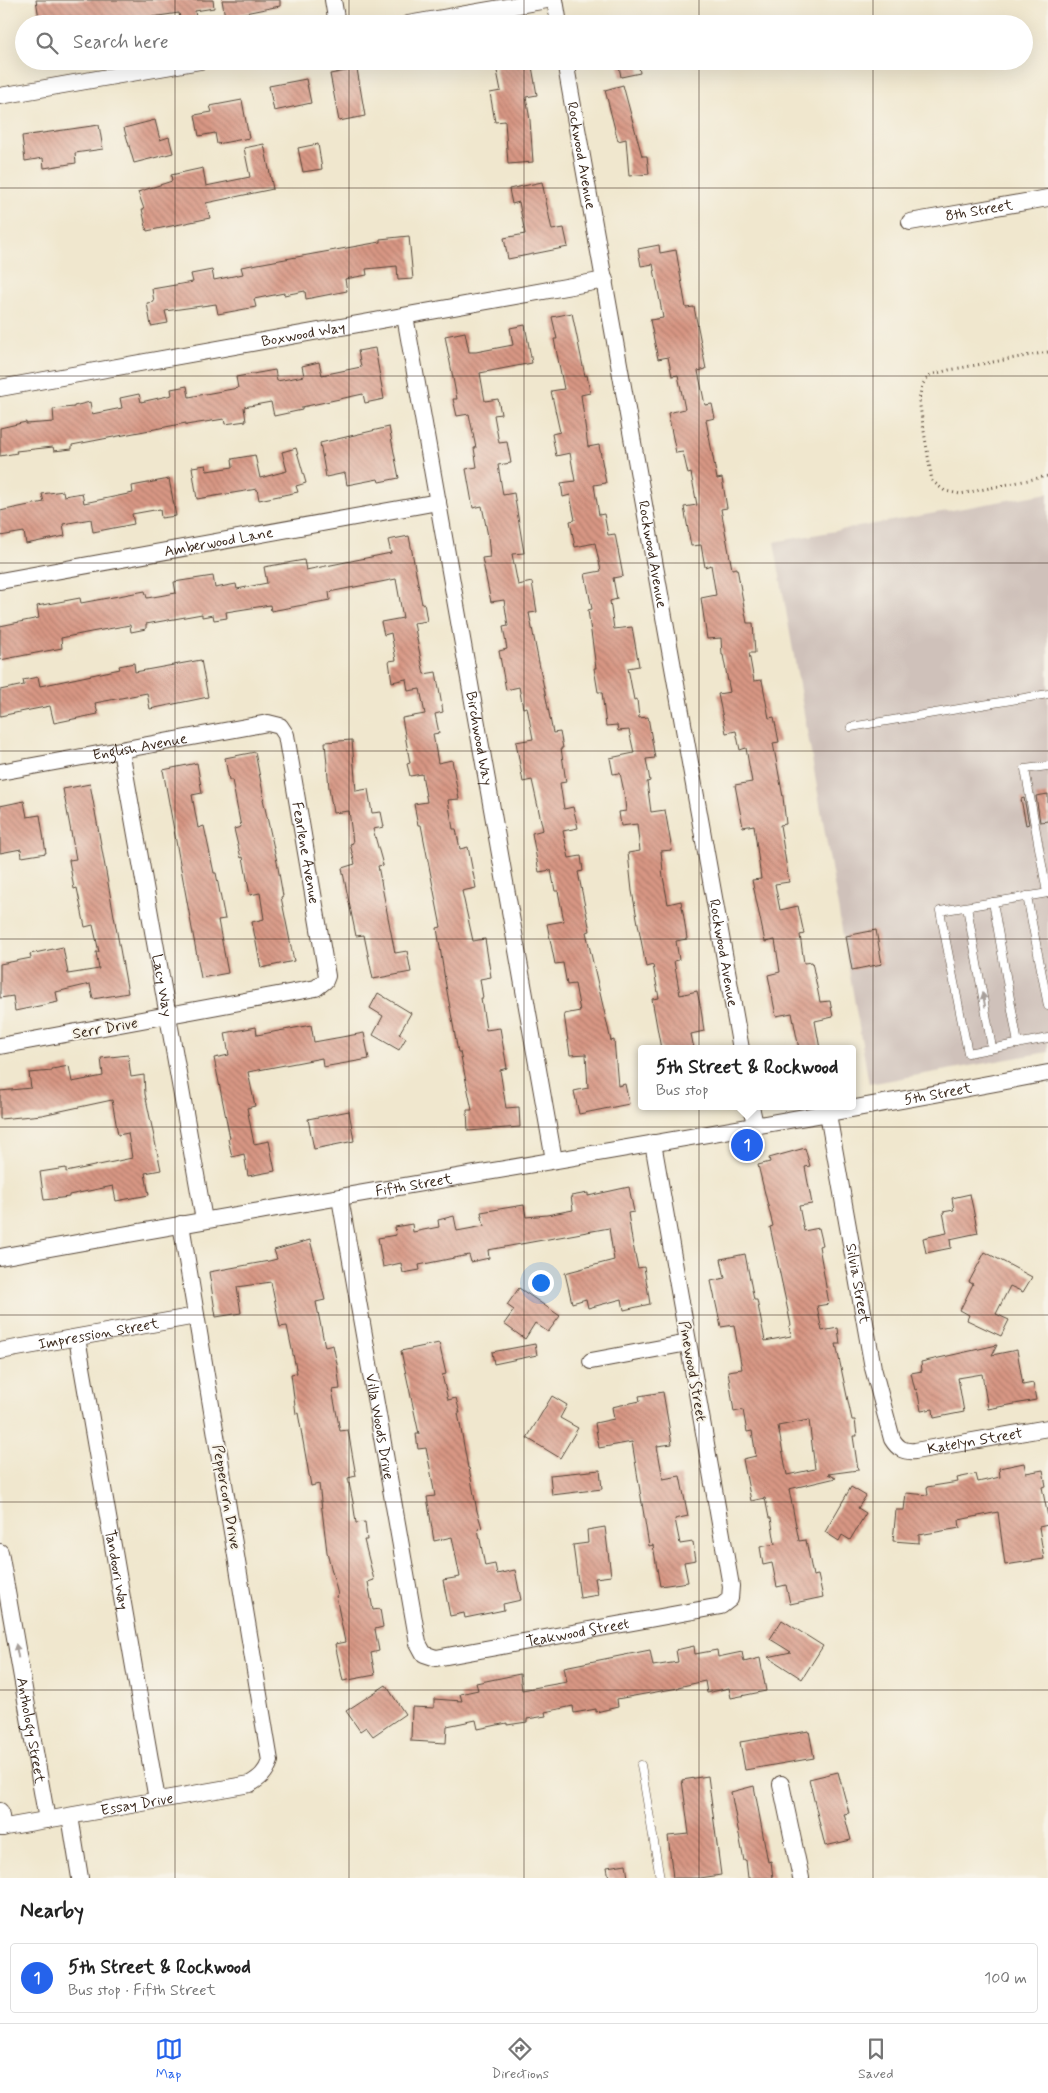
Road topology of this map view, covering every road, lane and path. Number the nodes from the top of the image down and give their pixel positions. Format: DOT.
graph roads {
  1 [pos="333,0"];
  2 [pos="547,0"];
  3 [pos="555,0"];
  4 [pos="336,15"];
  5 [pos="460,15"];
  6 [pos="558,15"];
  7 [pos="149,70"];
  8 [pos="568,70"];
  9 [pos="0,96"];
  10 [pos="1048,198"];
  11 [pos="910,222"];
  12 [pos="604,280"];
  13 [pos="405,316"];
  14 [pos="1048,352"];
  15 [pos="0,388"];
  16 [pos="1048,476"];
  17 [pos="438,502"];
  18 [pos="0,581"];
  19 [pos="1048,694"];
  20 [pos="280,726"];
  21 [pos="851,726"];
  22 [pos="121,750"];
  23 [pos="1048,766"];
  24 [pos="0,772"];
  25 [pos="1048,893"];
  26 [pos="1027,896"];
  27 [pos="993,902"];
  28 [pos="967,906"];
  29 [pos="325,981"];
  30 [pos="1048,1006"];
  31 [pos="168,1016"];
  32 [pos="1048,1038"];
  33 [pos="1018,1044"];
  34 [pos="740,1045"];
  35 [pos="0,1046"];
  36 [pos="992,1048"];
  37 [pos="1048,1073"];
  38 [pos="856,1109"];
  39 [pos="753,1110"];
  40 [pos="849,1110"];
  41 [pos="828,1114"];
  42 [pos="755,1125"];
  43 [pos="653,1144"];
  44 [pos="554,1160"];
  45 [pos="340,1198"];
  46 [pos="204,1220"];
  47 [pos="181,1224"];
  48 [pos="0,1258"];
  49 [pos="196,1316"];
  50 [pos="77,1338"];
  51 [pos="688,1343"];
  52 [pos="0,1351"];
  53 [pos="591,1361"];
  54 [pos="1048,1428"];
  55 [pos="901,1450"];
  56 [pos="0,1552"];
  57 [pos="730,1599"];
  58 [pos="424,1654"];
  59 [pos="641,1765"];
  60 [pos="268,1769"];
  61 [pos="781,1784"];
  62 [pos="157,1800"];
  63 [pos="0,1811"];
  64 [pos="70,1816"];
  65 [pos="47,1820"];
  66 [pos="2,1828"];
  67 [pos="80,1878"];
  68 [pos="660,1878"];
  69 [pos="801,1878"];
  1 -- 4 [label="street"];
  2 -- 5 [label="street"];
  3 -- 6 [label="street"];
  7 -- 9 [label="street"];
  8 -- 12 [label="street, Rockwood Avenue"];
  10 -- 11 [label="street, 8th Street"];
  12 -- 13 [label="street, Boxwood Way"];
  12 -- 34 [label="street, Rockwood Avenue"];
  13 -- 15 [label="street, Boxwood Way"];
  13 -- 17 [label="street, Birchwood Way"];
  14 -- 16 [label="path"];
  17 -- 18 [label="street, Amberwood Lane"];
  17 -- 44 [label="street, Birchwood Way"];
  19 -- 21 [label="lane"];
  20 -- 22 [label="street, English Avenue"];
  20 -- 29 [label="street, Fearlene Avenue"];
  22 -- 24 [label="street, English Avenue"];
  22 -- 31 [label="street, Lacy Way"];
  23 -- 25 [label="lane"];
  25 -- 26 [label="lane"];
  26 -- 27 [label="lane"];
  26 -- 30 [label="lane"];
  27 -- 28 [label="lane"];
  27 -- 33 [label="lane"];
  36 -- 28 [label="lane, one-way"];
  28 -- 36 [label="lane"];
  29 -- 31 [label="street, Serr Drive"];
  31 -- 35 [label="street, Serr Drive"];
  31 -- 46 [label="street, Lacy Way"];
  32 -- 33 [label="lane"];
  33 -- 36 [label="lane"];
  37 -- 38 [label="street, 5th Street"];
  39 -- 42 [label="street"];
  40 -- 41 [label="street, 5th Street"];
  41 -- 42 [label="street, Fifth Street"];
  41 -- 55 [label="street, Silvia Street"];
  42 -- 43 [label="street, Fifth Street"];
  43 -- 44 [label="street, Fifth Street"];
  43 -- 51 [label="street, Pinewood Street"];
  44 -- 45 [label="street, Fifth Street"];
  45 -- 46 [label="street, Fifth Street"];
  45 -- 58 [label="street, Villa Woods Drive"];
  46 -- 47 [label="street, Fifth Street"];
  47 -- 48 [label="street, Fifth Street"];
  47 -- 49 [label="street, Peppercorn Drive"];
  49 -- 50 [label="street, Impression Street"];
  49 -- 60 [label="street, Peppercorn Drive"];
  50 -- 52 [label="street, Impression Street"];
  50 -- 62 [label="street, Tandoori Way"];
  51 -- 53 [label="street"];
  51 -- 57 [label="street, Pinewood Street"];
  54 -- 55 [label="street, Katelyn Street"];
  65 -- 56 [label="street, Anthology Street, one-way"];
  57 -- 58 [label="street, Teakwood Street"];
  59 -- 68 [label="lane"];
  60 -- 62 [label="street, Essay Drive"];
  61 -- 69 [label="street"];
  62 -- 64 [label="street, Essay Drive"];
  63 -- 66 [label="street"];
  64 -- 65 [label="street, Essay Drive"];
  64 -- 67 [label="street"];
  65 -- 66 [label="street, Essay Drive"];
}
